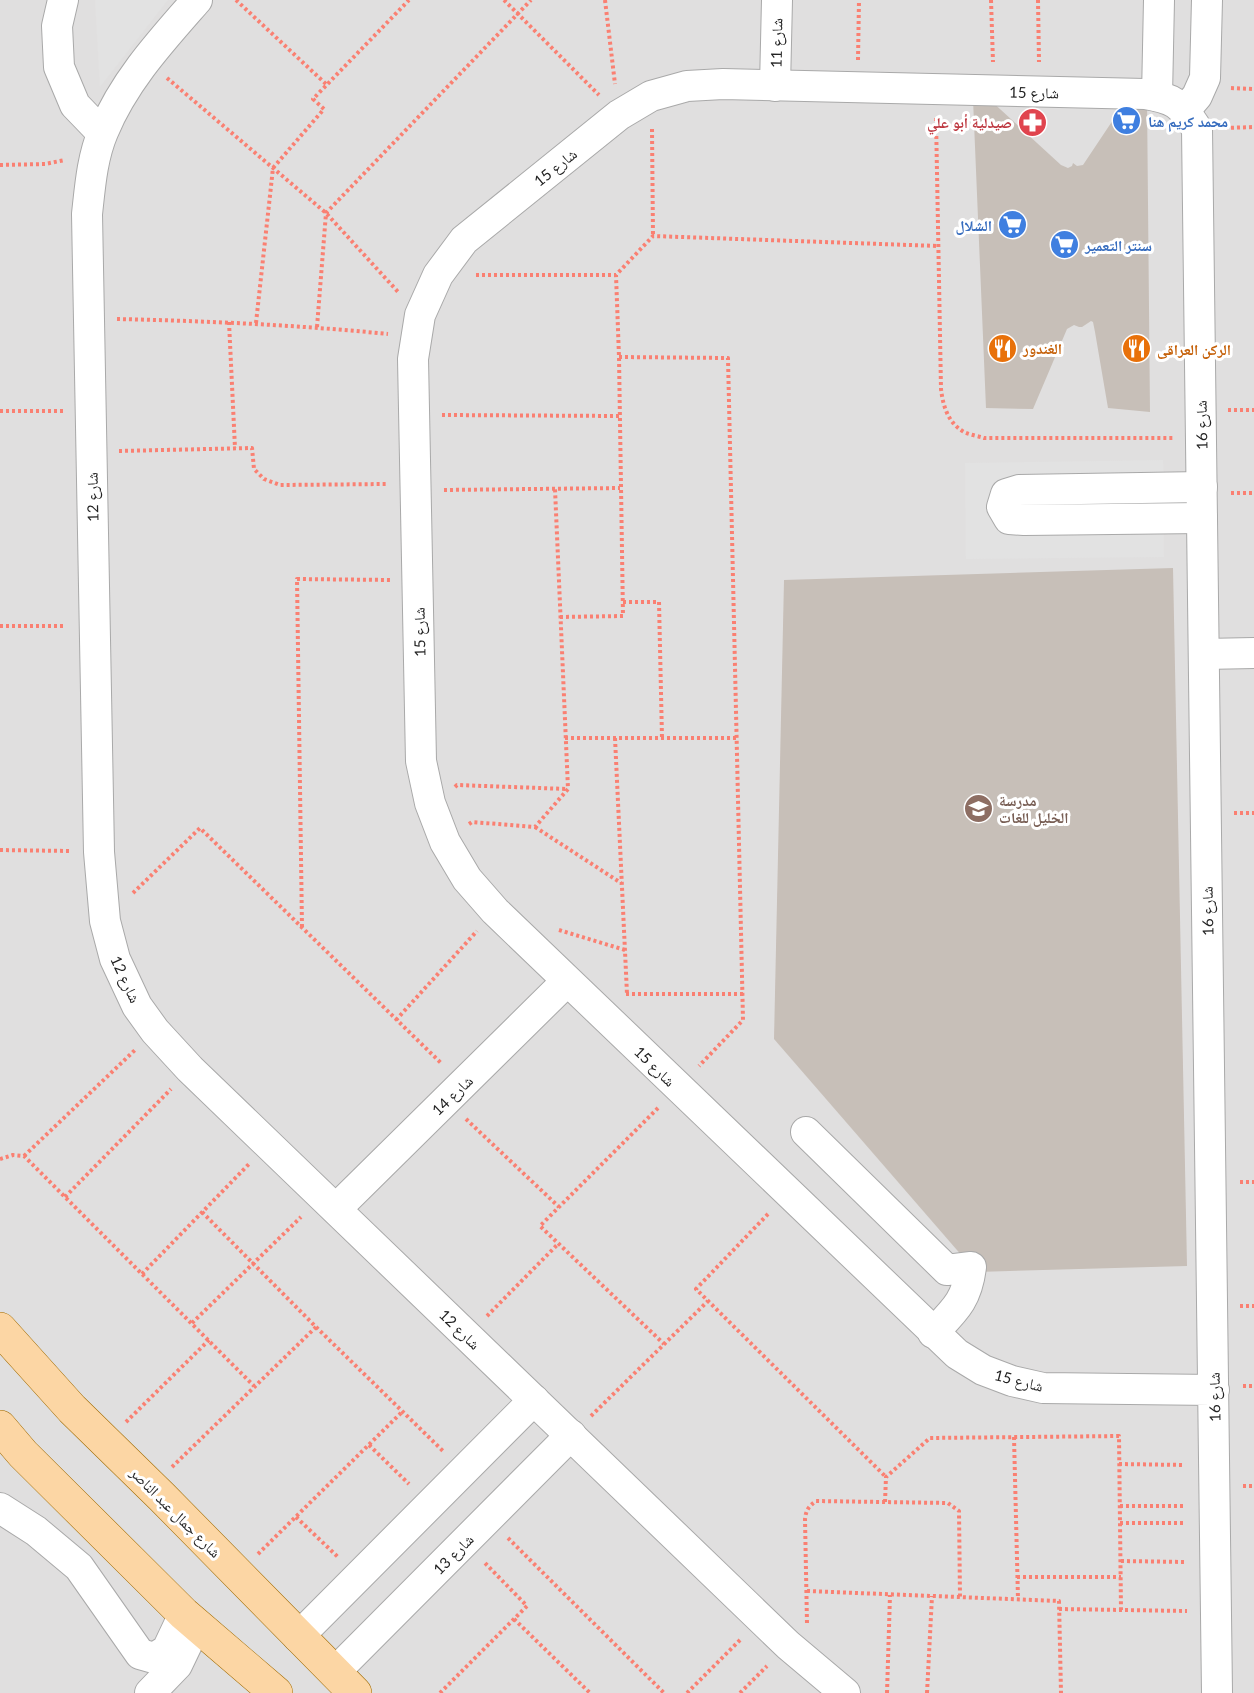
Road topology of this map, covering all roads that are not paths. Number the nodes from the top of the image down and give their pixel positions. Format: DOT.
graph roads {
  1 [pos="63,0"];
  2 [pos="197,0"];
  3 [pos="777,0"];
  4 [pos="1159,0"];
  5 [pos="1207,0"];
  6 [pos="776,86"];
  7 [pos="1156,96"];
  8 [pos="1191,120"];
  9 [pos="102,133"];
  10 [pos="1202,487"];
  11 [pos="1202,518"];
  12 [pos="1254,653"];
  13 [pos="1204,654"];
  14 [pos="567,981"];
  15 [pos="806,1132"];
  16 [pos="329,1203"];
  17 [pos="0,1329"];
  18 [pos="933,1333"];
  19 [pos="1214,1390"];
  20 [pos="534,1400"];
  21 [pos="0,1427"];
  22 [pos="571,1435"];
  23 [pos="0,1508"];
  24 [pos="190,1619"];
  25 [pos="298,1637"];
  26 [pos="344,1683"];
  27 [pos="150,1693"];
  28 [pos="276,1693"];
  29 [pos="845,1693"];
  30 [pos="1217,1693"];
  1 -- 9 [label="street"];
  2 -- 9 [label="street, شارع 12"];
  3 -- 6 [label="street, شارع 11"];
  4 -- 7 [label="street"];
  5 -- 8 [label="street"];
  6 -- 7 [label="street, شارع 15"];
  6 -- 14 [label="street, شارع 15"];
  7 -- 8 [label="street, شارع 15"];
  8 -- 10 [label="street, شارع 16"];
  9 -- 16 [label="street, شارع 12"];
  10 -- 11 [label="street, شارع 16"];
  10 -- 11 [label="street"];
  11 -- 13 [label="street, شارع 16"];
  12 -- 13 [label="street"];
  13 -- 19 [label="street, شارع 16"];
  14 -- 16 [label="street, شارع 14"];
  14 -- 18 [label="street, شارع 15"];
  15 -- 18 [label="street"];
  16 -- 20 [label="street, شارع 12"];
  17 -- 25 [label="main road, شارع جمال عبد الناصر"];
  18 -- 19 [label="street, شارع 15"];
  19 -- 30 [label="street, شارع 16"];
  20 -- 22 [label="street, شارع 12"];
  20 -- 25 [label="street"];
  21 -- 24 [label="main road"];
  22 -- 26 [label="street, شارع 13"];
  22 -- 29 [label="street, شارع 12"];
  23 -- 24 [label="street"];
  24 -- 27 [label="street"];
  24 -- 28 [label="main road"];
  25 -- 26 [label="main road, شارع جمال عبد الناصر"];
}
